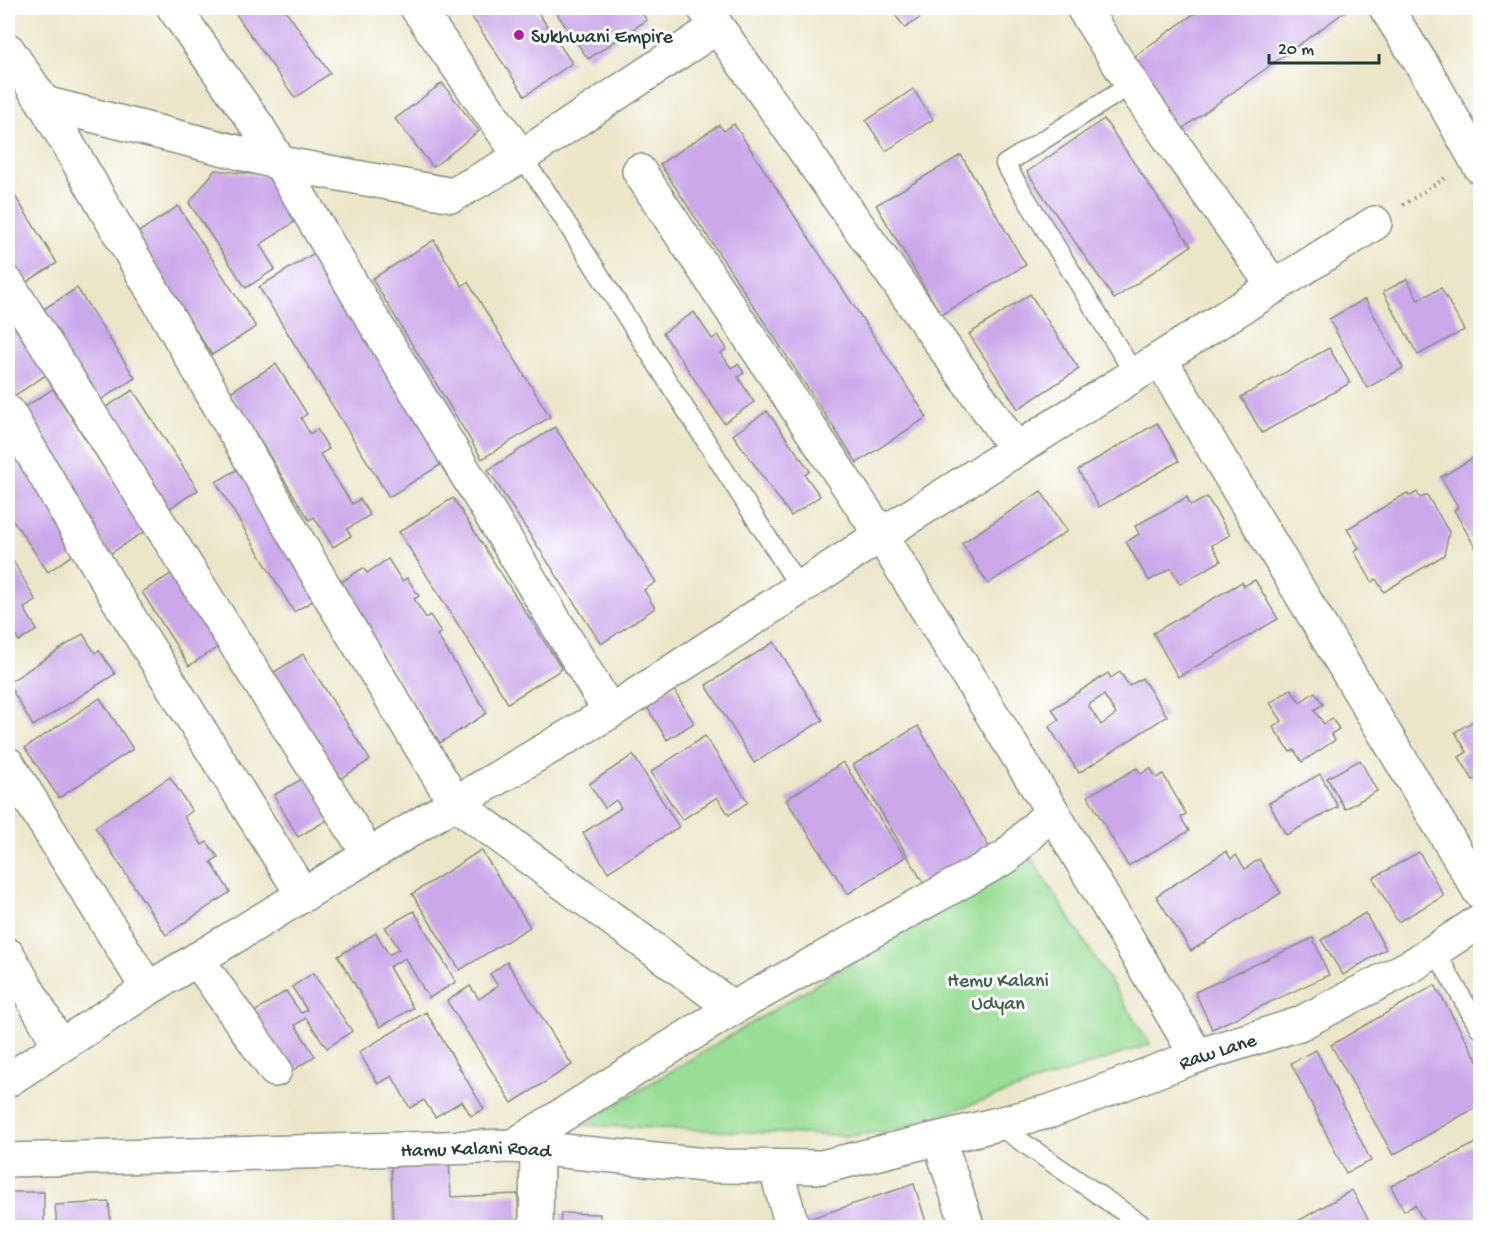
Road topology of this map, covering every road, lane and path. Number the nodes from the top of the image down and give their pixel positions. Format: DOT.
graph roads {
  1 [pos="174,8"];
  2 [pos="417,8"];
  3 [pos="1083,8"];
  4 [pos="1386,8"];
  5 [pos="710,17"];
  6 [pos="8,50"];
  7 [pos="1132,84"];
  8 [pos="44,103"];
  9 [pos="521,157"];
  10 [pos="280,163"];
  11 [pos="1478,163"];
  12 [pos="639,171"];
  13 [pos="1375,223"];
  14 [pos="8,284"];
  15 [pos="1274,287"];
  16 [pos="1147,367"];
  17 [pos="8,412"];
  18 [pos="1016,449"];
  19 [pos="881,535"];
  20 [pos="800,588"];
  21 [pos="610,712"];
  22 [pos="8,764"];
  23 [pos="455,803"];
  24 [pos="1052,811"];
  25 [pos="369,855"];
  26 [pos="1480,892"];
  27 [pos="303,895"];
  28 [pos="1480,921"];
  29 [pos="1435,951"];
  30 [pos="8,955"];
  31 [pos="197,959"];
  32 [pos="148,988"];
  33 [pos="733,1008"];
  34 [pos="1480,1029"];
  35 [pos="59,1044"];
  36 [pos="1197,1056"];
  37 [pos="274,1070"];
  38 [pos="8,1080"];
  39 [pos="996,1124"];
  40 [pos="939,1139"];
  41 [pos="525,1147"];
  42 [pos="8,1160"];
  43 [pos="775,1167"];
  44 [pos="536,1227"];
  45 [pos="793,1227"];
  46 [pos="968,1227"];
  47 [pos="1147,1227"];
  1 -- 10 [label="street"];
  2 -- 9 [label="street"];
  3 -- 7 [label="street"];
  4 -- 11 [label="street"];
  5 -- 9 [label="street"];
  5 -- 18 [label="street"];
  6 -- 8 [label="street"];
  7 -- 15 [label="street"];
  7 -- 16 [label="lane"];
  8 -- 10 [label="street"];
  8 -- 23 [label="street"];
  9 -- 10 [label="street"];
  9 -- 20 [label="lane"];
  10 -- 21 [label="street"];
  11 -- 13 [label="path"];
  12 -- 19 [label="street"];
  13 -- 15 [label="street"];
  14 -- 25 [label="street"];
  15 -- 16 [label="street"];
  16 -- 18 [label="street"];
  16 -- 26 [label="street"];
  17 -- 27 [label="street"];
  18 -- 19 [label="street"];
  19 -- 20 [label="street"];
  19 -- 24 [label="street"];
  20 -- 21 [label="street"];
  21 -- 23 [label="street"];
  22 -- 32 [label="street"];
  23 -- 25 [label="street"];
  23 -- 33 [label="street"];
  24 -- 33 [label="street"];
  24 -- 36 [label="street"];
  25 -- 27 [label="street"];
  27 -- 31 [label="street"];
  28 -- 29 [label="street, Raw Lane"];
  29 -- 34 [label="lane"];
  29 -- 36 [label="street, Raw Lane"];
  30 -- 35 [label="street"];
  31 -- 32 [label="street"];
  31 -- 37 [label="street"];
  32 -- 35 [label="street"];
  33 -- 41 [label="street"];
  35 -- 38 [label="street"];
  36 -- 39 [label="street, Raw Lane"];
  39 -- 40 [label="street, Raw Lane"];
  39 -- 47 [label="lane"];
  40 -- 43 [label="street, Hamu Kalani Road"];
  40 -- 46 [label="street"];
  41 -- 42 [label="street, Hamu Kalani Road"];
  41 -- 43 [label="street, Hamu Kalani Road"];
  41 -- 44 [label="street"];
  43 -- 45 [label="street"];
}
